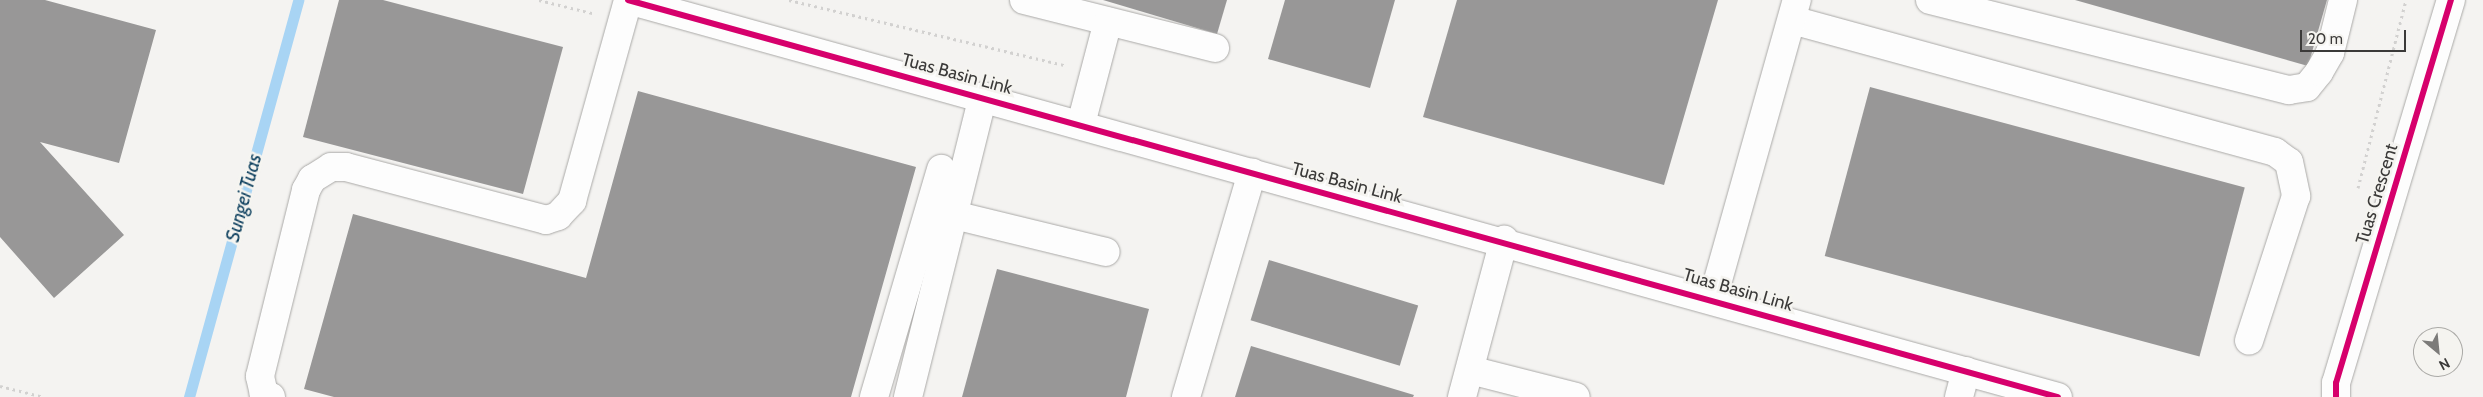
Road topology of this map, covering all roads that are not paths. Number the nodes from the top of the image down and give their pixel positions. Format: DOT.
graph roads {
  1 [pos="628,0"];
  2 [pos="1024,0"];
  3 [pos="1930,0"];
  4 [pos="2343,0"];
  5 [pos="2451,0"];
  6 [pos="1795,10"];
  7 [pos="1108,21"];
  8 [pos="1215,48"];
  9 [pos="983,96"];
  10 [pos="1081,124"];
  11 [pos="941,169"];
  12 [pos="1252,173"];
  13 [pos="954,214"];
  14 [pos="1504,240"];
  15 [pos="1106,252"];
  16 [pos="1712,298"];
  17 [pos="2248,341"];
  18 [pos="1470,370"];
  19 [pos="1966,371"];
  20 [pos="2332,392"];
  21 [pos="2029,393"];
  22 [pos="271,397"];
  23 [pos="874,397"];
  24 [pos="908,397"];
  25 [pos="1186,397"];
  26 [pos="1462,397"];
  27 [pos="1576,397"];
  28 [pos="1959,397"];
  29 [pos="2058,397"];
  1 -- 9 [label="street, Tuas Basin Link"];
  1 -- 22 [label="street"];
  2 -- 7 [label="street"];
  3 -- 4 [label="street"];
  5 -- 20 [label="street, Tuas Crescent"];
  6 -- 16 [label="street, Tuas Basin Link"];
  6 -- 17 [label="street"];
  7 -- 8 [label="street"];
  7 -- 10 [label="street"];
  9 -- 10 [label="street, Tuas Basin Link"];
  9 -- 13 [label="street"];
  10 -- 12 [label="street, Tuas Basin Link"];
  11 -- 23 [label="street"];
  12 -- 14 [label="street, Tuas Basin Link"];
  12 -- 25 [label="street"];
  13 -- 15 [label="street"];
  13 -- 24 [label="street"];
  14 -- 16 [label="street, Tuas Basin Link"];
  14 -- 18 [label="street"];
  16 -- 19 [label="street, Tuas Basin Link"];
  18 -- 26 [label="street"];
  18 -- 27 [label="street"];
  19 -- 21 [label="street, Tuas Basin Link"];
  19 -- 28 [label="street"];
  21 -- 29 [label="street, Tuas Basin Link"];
}
